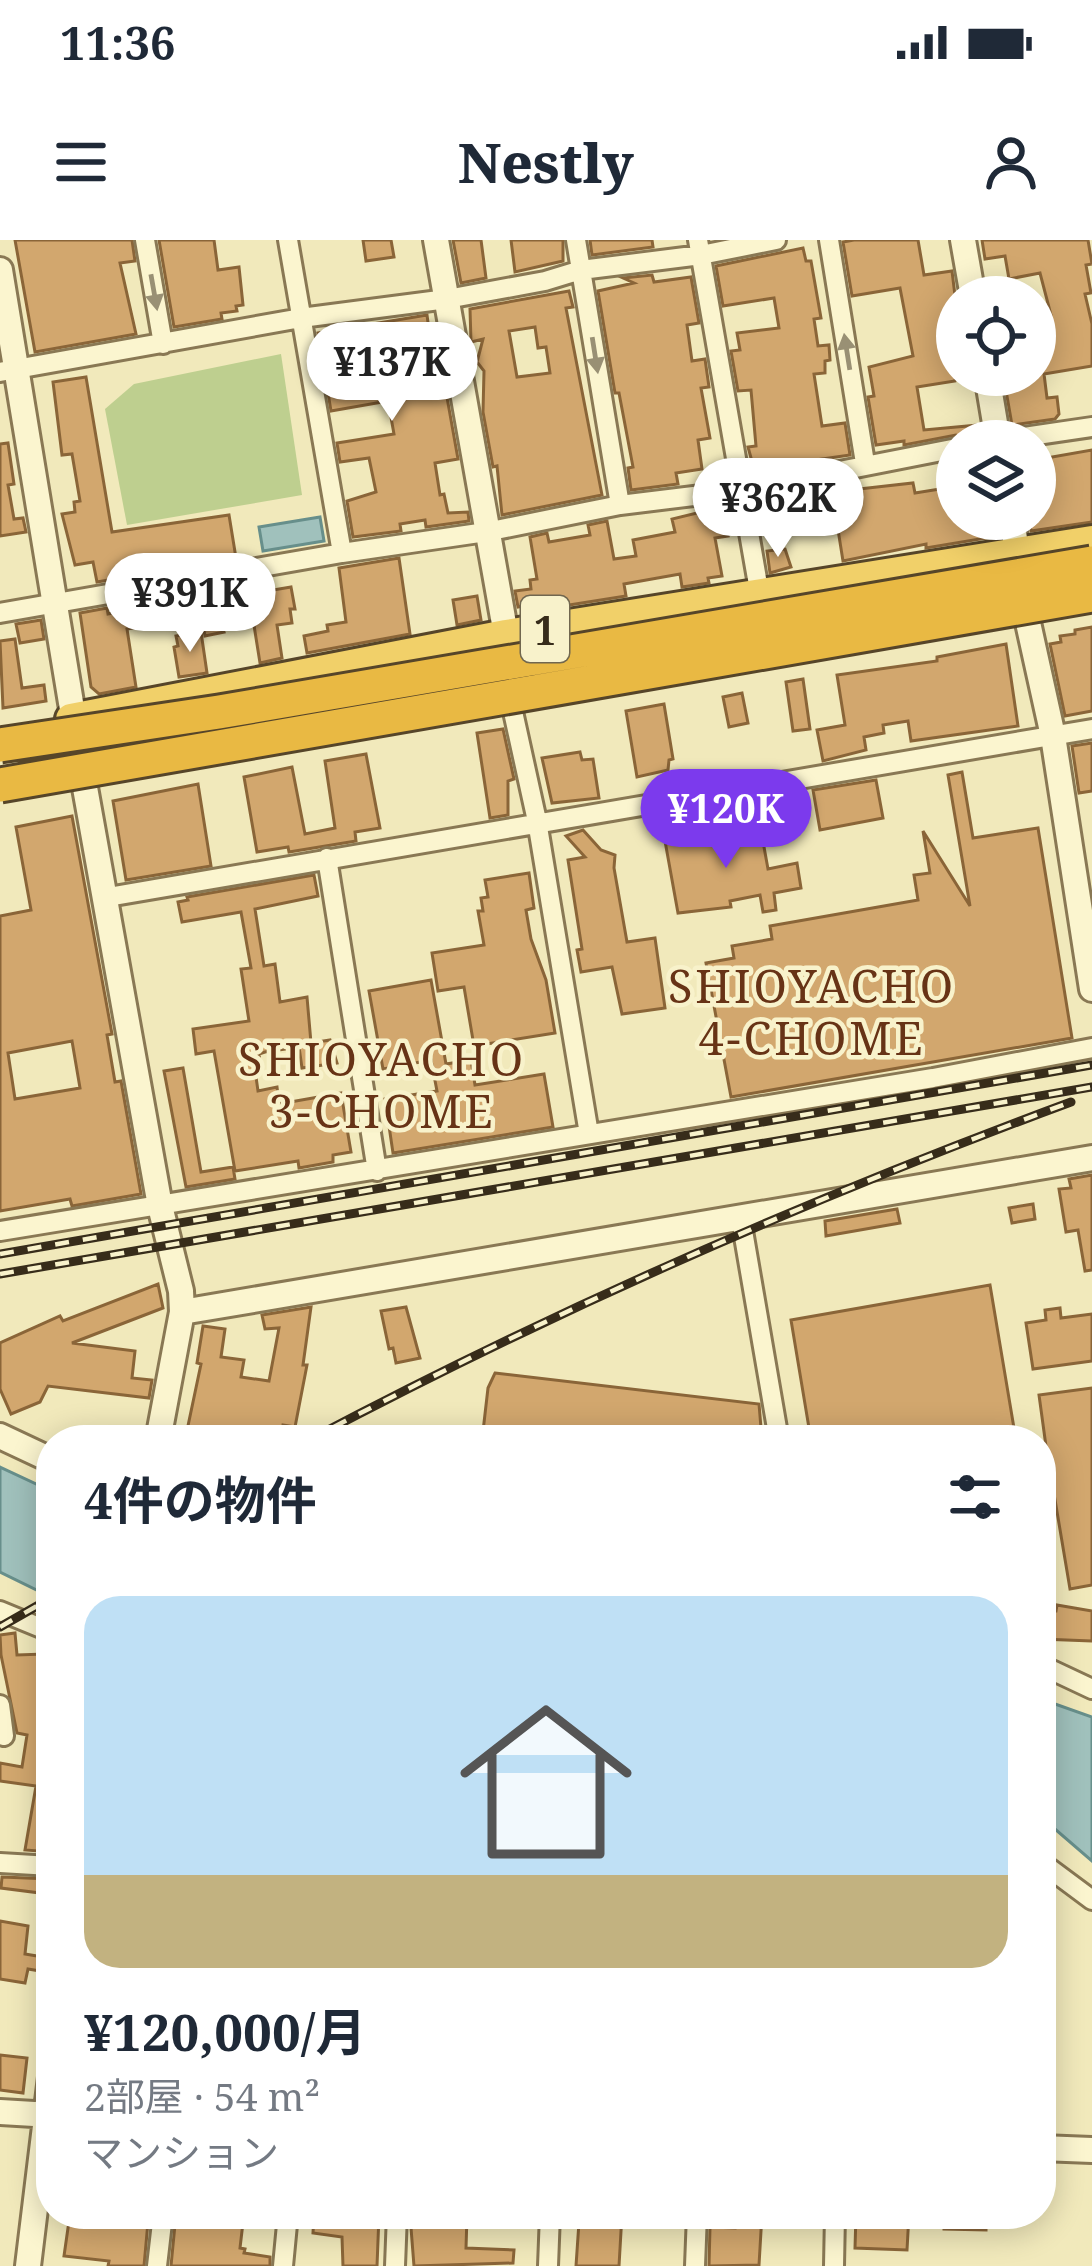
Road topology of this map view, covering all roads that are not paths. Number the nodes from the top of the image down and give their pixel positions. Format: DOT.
graph roads {
  1 [pos="145,240"];
  2 [pos="288,240"];
  3 [pos="436,240"];
  4 [pos="576,240"];
  5 [pos="776,240"];
  6 [pos="829,240"];
  7 [pos="963,240"];
  8 [pos="700,248"];
  9 [pos="0,270"];
  10 [pos="581,270"];
  11 [pos="969,276"];
  12 [pos="447,299"];
  13 [pos="301,318"];
  14 [pos="163,344"];
  15 [pos="8,370"];
  16 [pos="1092,427"];
  17 [pos="1056,432"];
  18 [pos="936,451"];
  19 [pos="866,463"];
  20 [pos="743,490"];
  21 [pos="620,506"];
  22 [pos="487,532"];
  23 [pos="1016,540"];
  24 [pos="1092,542"];
  25 [pos="342,553"];
  26 [pos="1018,555"];
  27 [pos="1092,563"];
  28 [pos="1092,578"];
  29 [pos="1092,595"];
  30 [pos="760,596"];
  31 [pos="55,603"];
  32 [pos="1092,606"];
  33 [pos="0,613"];
  34 [pos="1027,618"];
  35 [pos="506,635"];
  36 [pos="467,701"];
  37 [pos="512,707"];
  38 [pos="220,712"];
  39 [pos="76,718"];
  40 [pos="1092,729"];
  41 [pos="0,732"];
  42 [pos="1053,736"];
  43 [pos="0,745"];
  44 [pos="0,765"];
  45 [pos="84,782"];
  46 [pos="0,785"];
  47 [pos="0,796"];
  48 [pos="537,821"];
  49 [pos="327,858"];
  50 [pos="107,897"];
  51 [pos="1092,989"];
  52 [pos="1092,1048"];
  53 [pos="589,1135"];
  54 [pos="1092,1158"];
  55 [pos="377,1171"];
  56 [pos="160,1206"];
  57 [pos="741,1219"];
  58 [pos="0,1231"];
  59 [pos="182,1312"];
  60 [pos="161,1425"];
  61 [pos="776,1425"];
  62 [pos="0,1436"];
  63 [pos="36,1453"];
  64 [pos="0,1611"];
  65 [pos="36,1626"];
  66 [pos="1056,1672"];
  67 [pos="1092,1689"];
  68 [pos="0,1705"];
  69 [pos="0,1736"];
  70 [pos="0,1863"];
  71 [pos="36,1865"];
  72 [pos="1056,1873"];
  73 [pos="1092,1900"];
  74 [pos="0,2112"];
  75 [pos="36,2114"];
  76 [pos="1056,2149"];
  77 [pos="1092,2150"];
  78 [pos="36,2206"];
  79 [pos="161,2229"];
  80 [pos="287,2229"];
  81 [pos="396,2229"];
  82 [pos="549,2229"];
  83 [pos="696,2229"];
  84 [pos="835,2229"];
  85 [pos="28,2266"];
  86 [pos="157,2266"];
  87 [pos="283,2266"];
  88 [pos="395,2266"];
  89 [pos="548,2266"];
  90 [pos="695,2266"];
  91 [pos="834,2266"];
  1 -- 14 [label="street, one-way"];
  2 -- 13 [label="street"];
  3 -- 12 [label="street"];
  4 -- 10 [label="street"];
  5 -- 8 [label="street"];
  19 -- 6 [label="street, one-way"];
  7 -- 11 [label="street"];
  8 -- 10 [label="street"];
  8 -- 20 [label="street"];
  9 -- 15 [label="street"];
  10 -- 12 [label="street"];
  10 -- 21 [label="street, one-way"];
  12 -- 13 [label="street"];
  12 -- 22 [label="street"];
  13 -- 14 [label="street"];
  13 -- 25 [label="street"];
  14 -- 15 [label="street"];
  15 -- 31 [label="street"];
  16 -- 17 [label="street"];
  18 -- 19 [label="street"];
  19 -- 20 [label="street"];
  20 -- 21 [label="street"];
  20 -- 30 [label="street"];
  21 -- 22 [label="street"];
  22 -- 25 [label="street"];
  22 -- 35 [label="street"];
  23 -- 26 [label="street"];
  24 -- 26 [label="highway, 1"];
  25 -- 31 [label="street"];
  26 -- 30 [label="highway, 1"];
  26 -- 34 [label="street"];
  27 -- 38 [label="highway, bridge"];
  28 -- 36 [label="highway, bridge"];
  29 -- 36 [label="highway, bridge"];
  30 -- 35 [label="highway, 1"];
  31 -- 33 [label="street"];
  31 -- 39 [label="street"];
  32 -- 34 [label="highway, 1"];
  34 -- 37 [label="highway, 1"];
  34 -- 42 [label="street"];
  35 -- 39 [label="highway, 1"];
  36 -- 46 [label="highway, bridge"];
  37 -- 45 [label="highway, 1"];
  37 -- 48 [label="street"];
  38 -- 43 [label="highway, bridge"];
  38 -- 44 [label="highway"];
  39 -- 41 [label="highway, 1"];
  39 -- 45 [label="street"];
  40 -- 42 [label="street"];
  42 -- 48 [label="street"];
  42 -- 51 [label="street"];
  45 -- 47 [label="highway, 1"];
  45 -- 50 [label="street"];
  48 -- 49 [label="street"];
  48 -- 53 [label="street"];
  49 -- 50 [label="street"];
  49 -- 55 [label="street"];
  50 -- 56 [label="street"];
  52 -- 53 [label="street"];
  53 -- 55 [label="street"];
  54 -- 57 [label="street"];
  55 -- 56 [label="street"];
  56 -- 58 [label="street"];
  56 -- 59 [label="street"];
  57 -- 59 [label="street"];
  57 -- 61 [label="street"];
  59 -- 60 [label="street"];
  62 -- 63 [label="street"];
  64 -- 65 [label="street"];
  66 -- 67 [label="street"];
  68 -- 69 [label="street"];
  70 -- 71 [label="street"];
  72 -- 73 [label="street"];
  74 -- 75 [label="street"];
  76 -- 77 [label="street"];
  78 -- 85 [label="street"];
  79 -- 86 [label="street"];
  80 -- 87 [label="street"];
  81 -- 88 [label="street"];
  82 -- 89 [label="street"];
  83 -- 90 [label="street"];
  84 -- 91 [label="street"];
}
